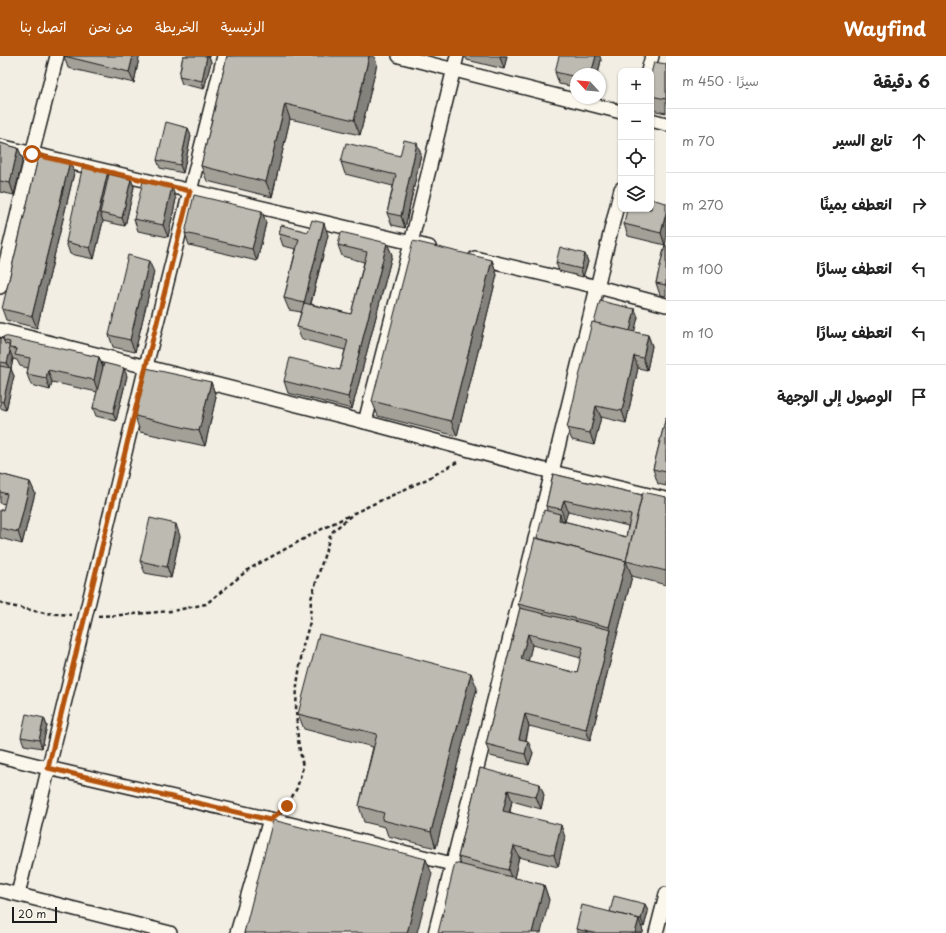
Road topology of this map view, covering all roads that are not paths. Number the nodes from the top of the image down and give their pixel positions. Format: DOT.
graph roads {
  1 [pos="57,56"];
  2 [pos="224,56"];
  3 [pos="399,56"];
  4 [pos="457,56"];
  5 [pos="652,56"];
  6 [pos="649,68"];
  7 [pos="454,70"];
  8 [pos="618,111"];
  9 [pos="654,121"];
  10 [pos="666,124"];
  11 [pos="0,146"];
  12 [pos="32,154"];
  13 [pos="190,191"];
  14 [pos="618,202"];
  15 [pos="411,243"];
  16 [pos="441,250"];
  17 [pos="463,255"];
  18 [pos="0,287"];
  19 [pos="598,287"];
  20 [pos="666,305"];
  21 [pos="0,330"];
  22 [pos="146,366"];
  23 [pos="365,422"];
  24 [pos="552,472"];
  25 [pos="666,499"];
  26 [pos="0,756"];
  27 [pos="48,768"];
  28 [pos="270,820"];
  29 [pos="452,864"];
  30 [pos="0,890"];
  31 [pos="18,894"];
  32 [pos="666,894"];
  33 [pos="170,933"];
  34 [pos="237,933"];
  35 [pos="435,933"];
  36 [pos="656,933"];
  1 -- 12 [label="street"];
  2 -- 13 [label="street"];
  3 -- 7 [label="street"];
  4 -- 7 [label="street"];
  5 -- 6 [label="street"];
  7 -- 8 [label="street"];
  7 -- 15 [label="street"];
  9 -- 10 [label="street"];
  11 -- 12 [label="street"];
  12 -- 13 [label="street"];
  12 -- 18 [label="street"];
  13 -- 15 [label="street"];
  13 -- 22 [label="street"];
  14 -- 19 [label="street"];
  15 -- 16 [label="street"];
  15 -- 23 [label="street"];
  17 -- 19 [label="street"];
  19 -- 20 [label="street"];
  19 -- 24 [label="street"];
  21 -- 22 [label="street"];
  22 -- 23 [label="street"];
  22 -- 27 [label="street"];
  23 -- 24 [label="street"];
  24 -- 25 [label="street"];
  24 -- 29 [label="street"];
  26 -- 27 [label="street"];
  27 -- 28 [label="street"];
  27 -- 31 [label="street"];
  28 -- 29 [label="street"];
  28 -- 34 [label="street"];
  29 -- 35 [label="street"];
  30 -- 31 [label="street"];
  31 -- 33 [label="street"];
  32 -- 36 [label="street"];
}
